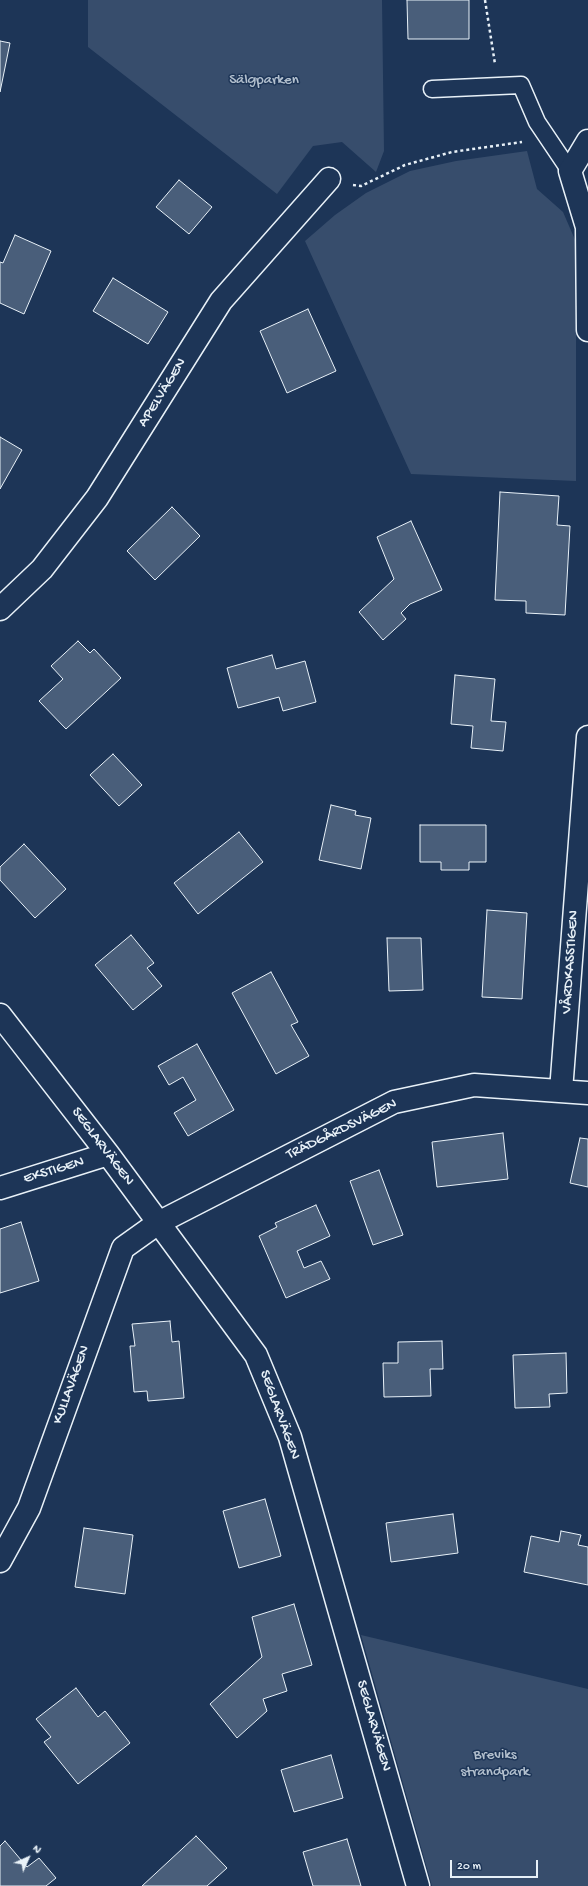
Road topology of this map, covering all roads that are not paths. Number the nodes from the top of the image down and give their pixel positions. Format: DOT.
graph roads {
  1 [pos="432,88"];
  2 [pos="588,141"];
  3 [pos="570,171"];
  4 [pos="329,179"];
  5 [pos="588,330"];
  6 [pos="0,609"];
  7 [pos="588,737"];
  8 [pos="0,1015"];
  9 [pos="561,1090"];
  10 [pos="588,1093"];
  11 [pos="108,1154"];
  12 [pos="0,1188"];
  13 [pos="158,1223"];
  14 [pos="0,1561"];
  15 [pos="418,1886"];
  1 -- 3 [label="lane"];
  2 -- 3 [label="street"];
  3 -- 5 [label="street"];
  4 -- 6 [label="street, APELVÄGEN"];
  7 -- 9 [label="street, VÅRDKASSTIGEN"];
  8 -- 11 [label="street, SEGLARVÄGEN"];
  9 -- 10 [label="street, TRÄDGÅRDSVÄGEN"];
  9 -- 13 [label="street, TRÄDGÅRDSVÄGEN"];
  11 -- 12 [label="street, EKSTIGEN"];
  11 -- 13 [label="street, SEGLARVÄGEN"];
  13 -- 14 [label="street, KULLAVÄGEN"];
  13 -- 15 [label="street, SEGLARVÄGEN"];
}
